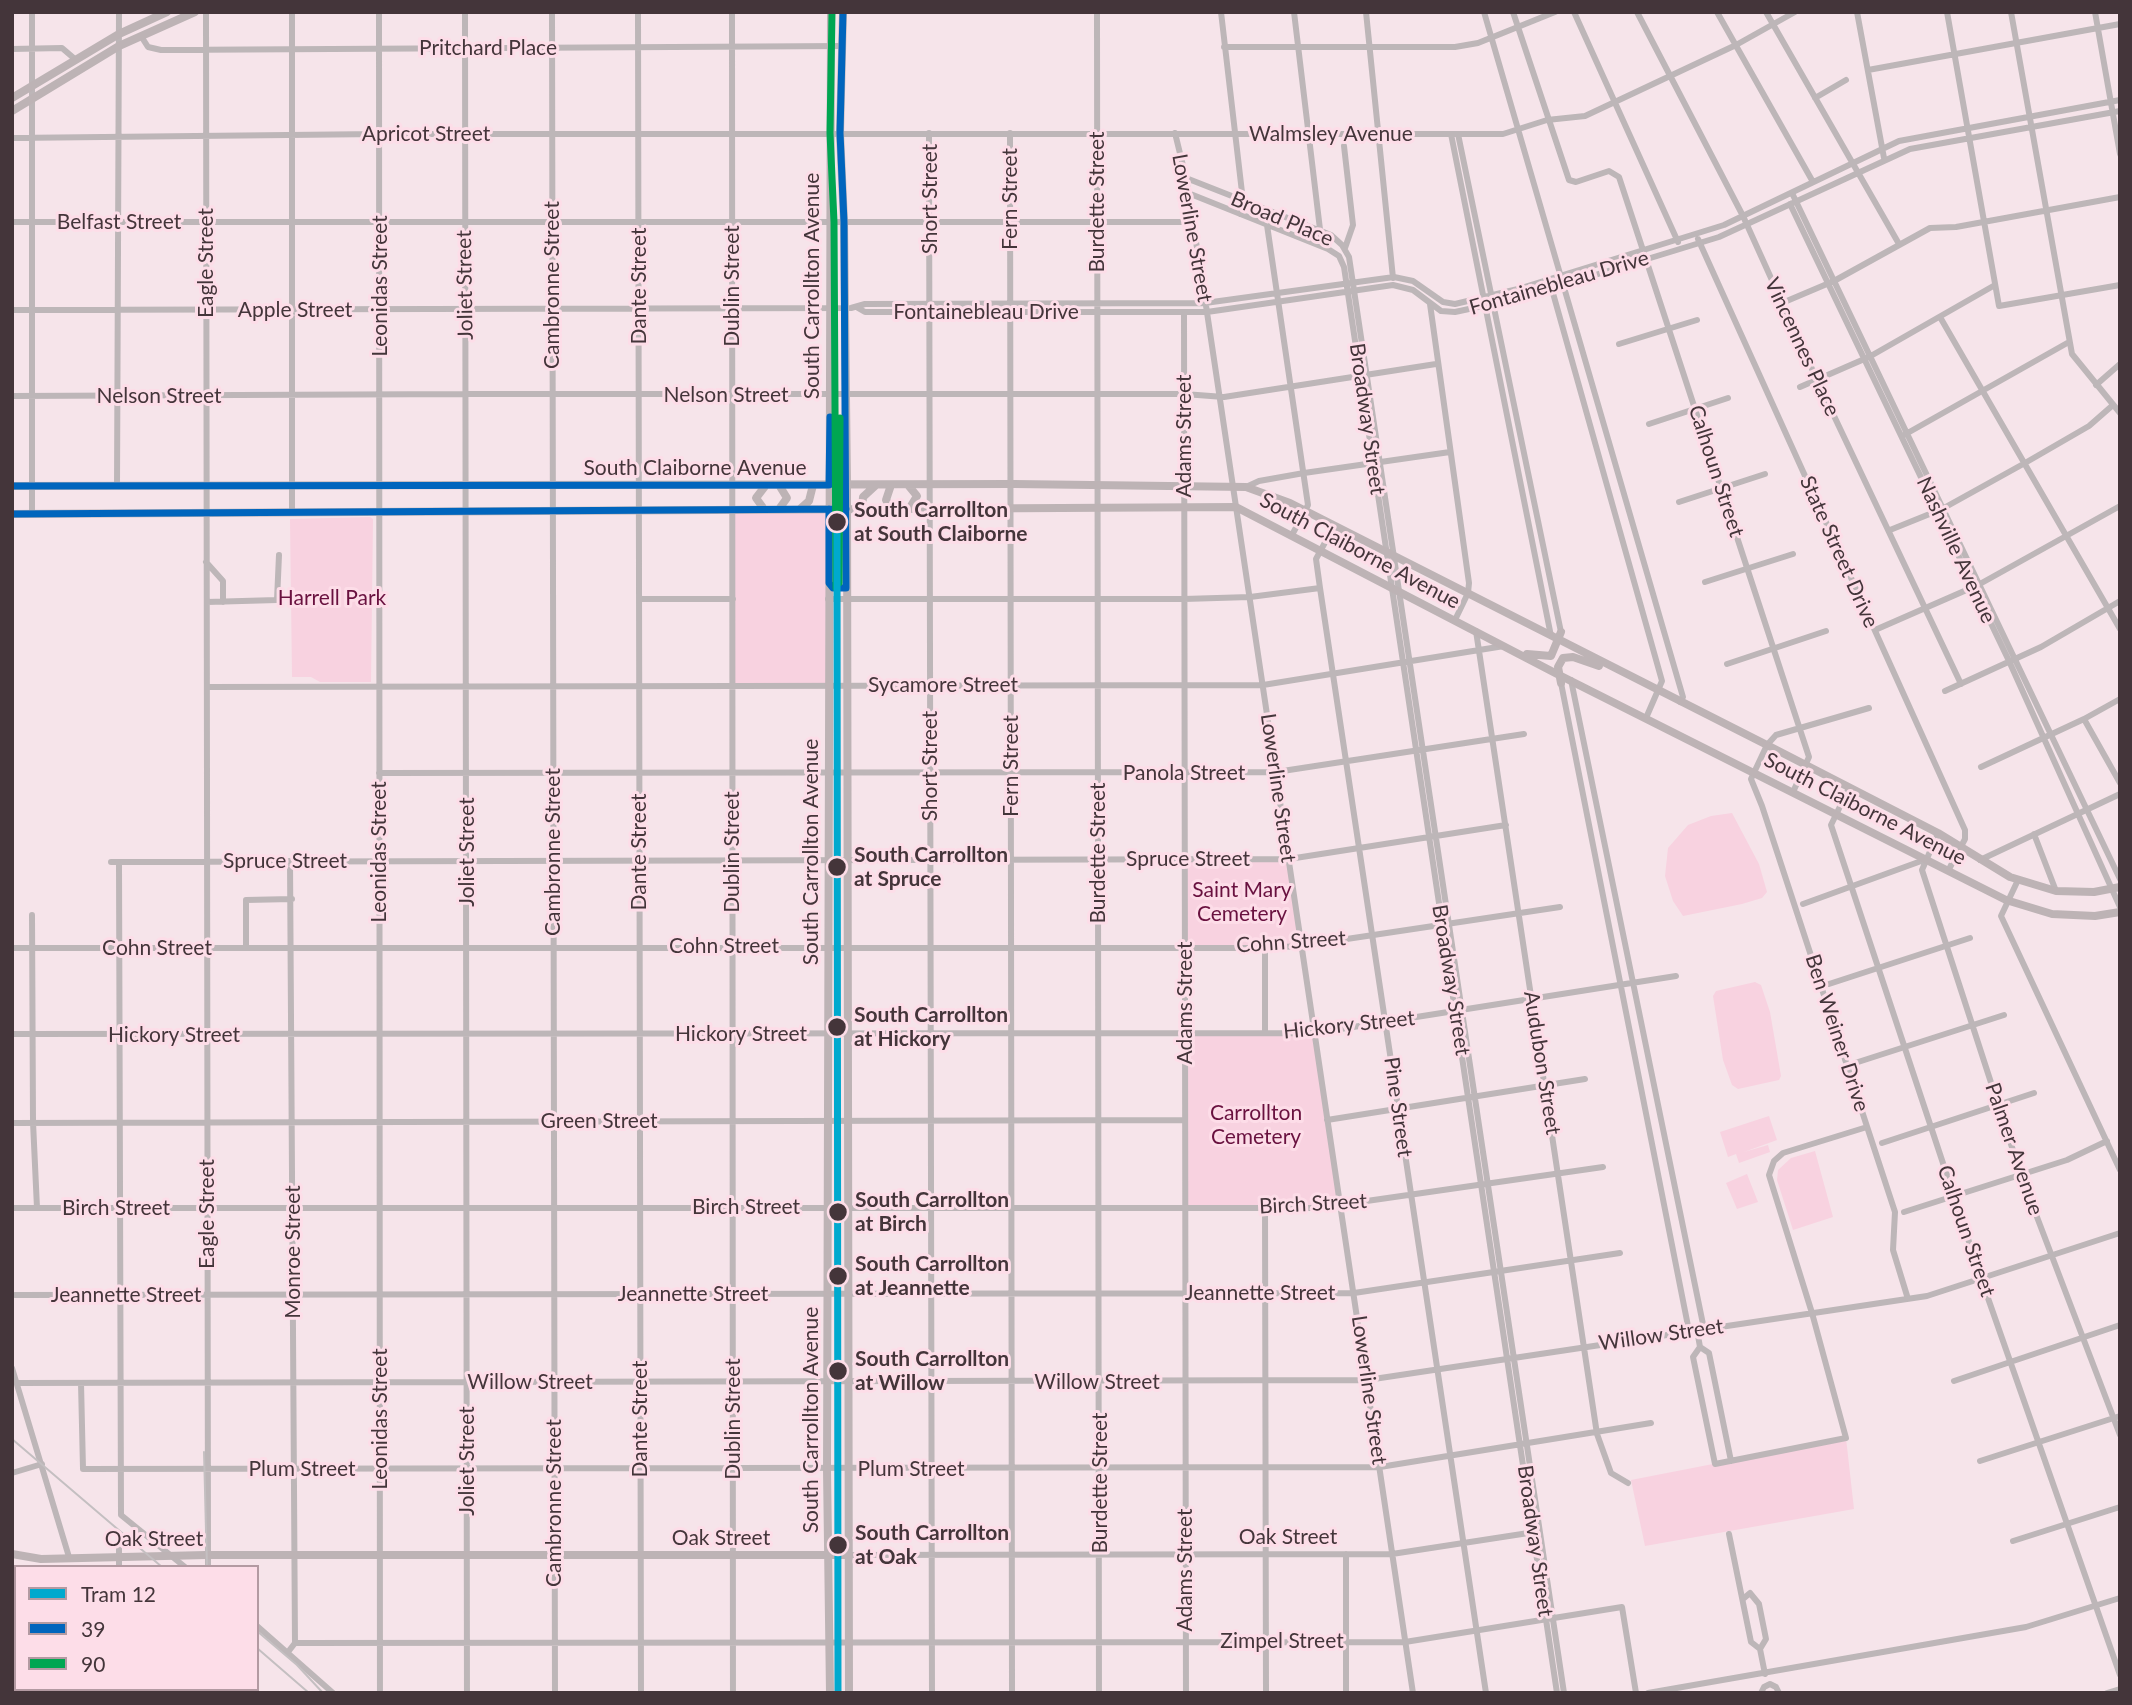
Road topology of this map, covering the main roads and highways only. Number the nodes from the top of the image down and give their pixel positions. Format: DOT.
graph roads {
  1 [pos="167,12"];
  2 [pos="195,12"];
  3 [pos="831,12"];
  4 [pos="843,12"];
  5 [pos="12,98"];
  6 [pos="12,111"];
  7 [pos="830,415"];
  8 [pos="845,416"];
  9 [pos="766,485"];
  10 [pos="779,485"];
  11 [pos="813,485"];
  12 [pos="830,485"];
  13 [pos="847,485"];
  14 [pos="876,485"];
  15 [pos="891,485"];
  16 [pos="908,485"];
  17 [pos="12,486"];
  18 [pos="764,509"];
  19 [pos="779,509"];
  20 [pos="800,509"];
  21 [pos="829,509"];
  22 [pos="846,509"];
  23 [pos="862,509"];
  24 [pos="892,509"];
  25 [pos="909,509"];
  26 [pos="12,514"];
  27 [pos="828,583"];
  28 [pos="846,588"];
  29 [pos="1557,636"];
  30 [pos="1492,640"];
  31 [pos="1560,679"];
  32 [pos="1637,680"];
  33 [pos="2116,888"];
  34 [pos="2120,909"];
  35 [pos="12,1554"];
  36 [pos="829,1555"];
  37 [pos="849,1555"];
  38 [pos="830,1693"];
  39 [pos="849,1693"];
  1 -- 5 [label="main road"];
  2 -- 6 [label="main road"];
  3 -- 7 [label="main road, South Carrollton Avenue"];
  4 -- 8 [label="main road, South Carrollton Avenue"];
  7 -- 8 [label="main road"];
  7 -- 12 [label="main road, South Carrollton Avenue"];
  8 -- 13 [label="main road, South Carrollton Avenue"];
  9 -- 10 [label="main road, South Claiborne Avenue"];
  9 -- 17 [label="main road, South Claiborne Avenue"];
  9 -- 18 [label="main road"];
  10 -- 11 [label="main road, South Claiborne Avenue"];
  10 -- 19 [label="main road"];
  11 -- 12 [label="main road, South Claiborne Avenue"];
  11 -- 20 [label="main road"];
  12 -- 13 [label="main road, South Claiborne Avenue"];
  12 -- 21 [label="main road, South Carrollton Avenue"];
  13 -- 14 [label="main road, South Claiborne Avenue"];
  13 -- 22 [label="main road, South Carrollton Avenue"];
  14 -- 15 [label="main road, South Claiborne Avenue"];
  14 -- 23 [label="main road"];
  15 -- 16 [label="main road, South Claiborne Avenue"];
  15 -- 24 [label="main road"];
  16 -- 25 [label="main road"];
  16 -- 29 [label="main road, South Claiborne Avenue"];
  18 -- 19 [label="main road, South Claiborne Avenue"];
  18 -- 26 [label="main road, South Claiborne Avenue"];
  19 -- 20 [label="main road, South Claiborne Avenue"];
  20 -- 21 [label="main road, South Claiborne Avenue"];
  21 -- 22 [label="main road, South Claiborne Avenue"];
  21 -- 27 [label="main road, South Carrollton Avenue"];
  22 -- 23 [label="main road, South Claiborne Avenue"];
  22 -- 28 [label="main road, South Carrollton Avenue"];
  23 -- 24 [label="main road, South Claiborne Avenue"];
  24 -- 25 [label="main road, South Claiborne Avenue"];
  25 -- 30 [label="main road, South Claiborne Avenue"];
  27 -- 28 [label="main road"];
  27 -- 36 [label="main road, South Carrollton Avenue"];
  28 -- 37 [label="main road, South Carrollton Avenue"];
  29 -- 30 [label="main road"];
  29 -- 32 [label="main road, South Claiborne Avenue"];
  30 -- 31 [label="main road, South Claiborne Avenue"];
  31 -- 32 [label="main road"];
  31 -- 34 [label="main road, South Claiborne Avenue"];
  32 -- 33 [label="main road, South Claiborne Avenue"];
  35 -- 36 [label="main road, Oak Street"];
  36 -- 37 [label="main road, Oak Street"];
  36 -- 38 [label="main road, South Carrollton Avenue"];
  37 -- 39 [label="main road, South Carrollton Avenue"];
}
